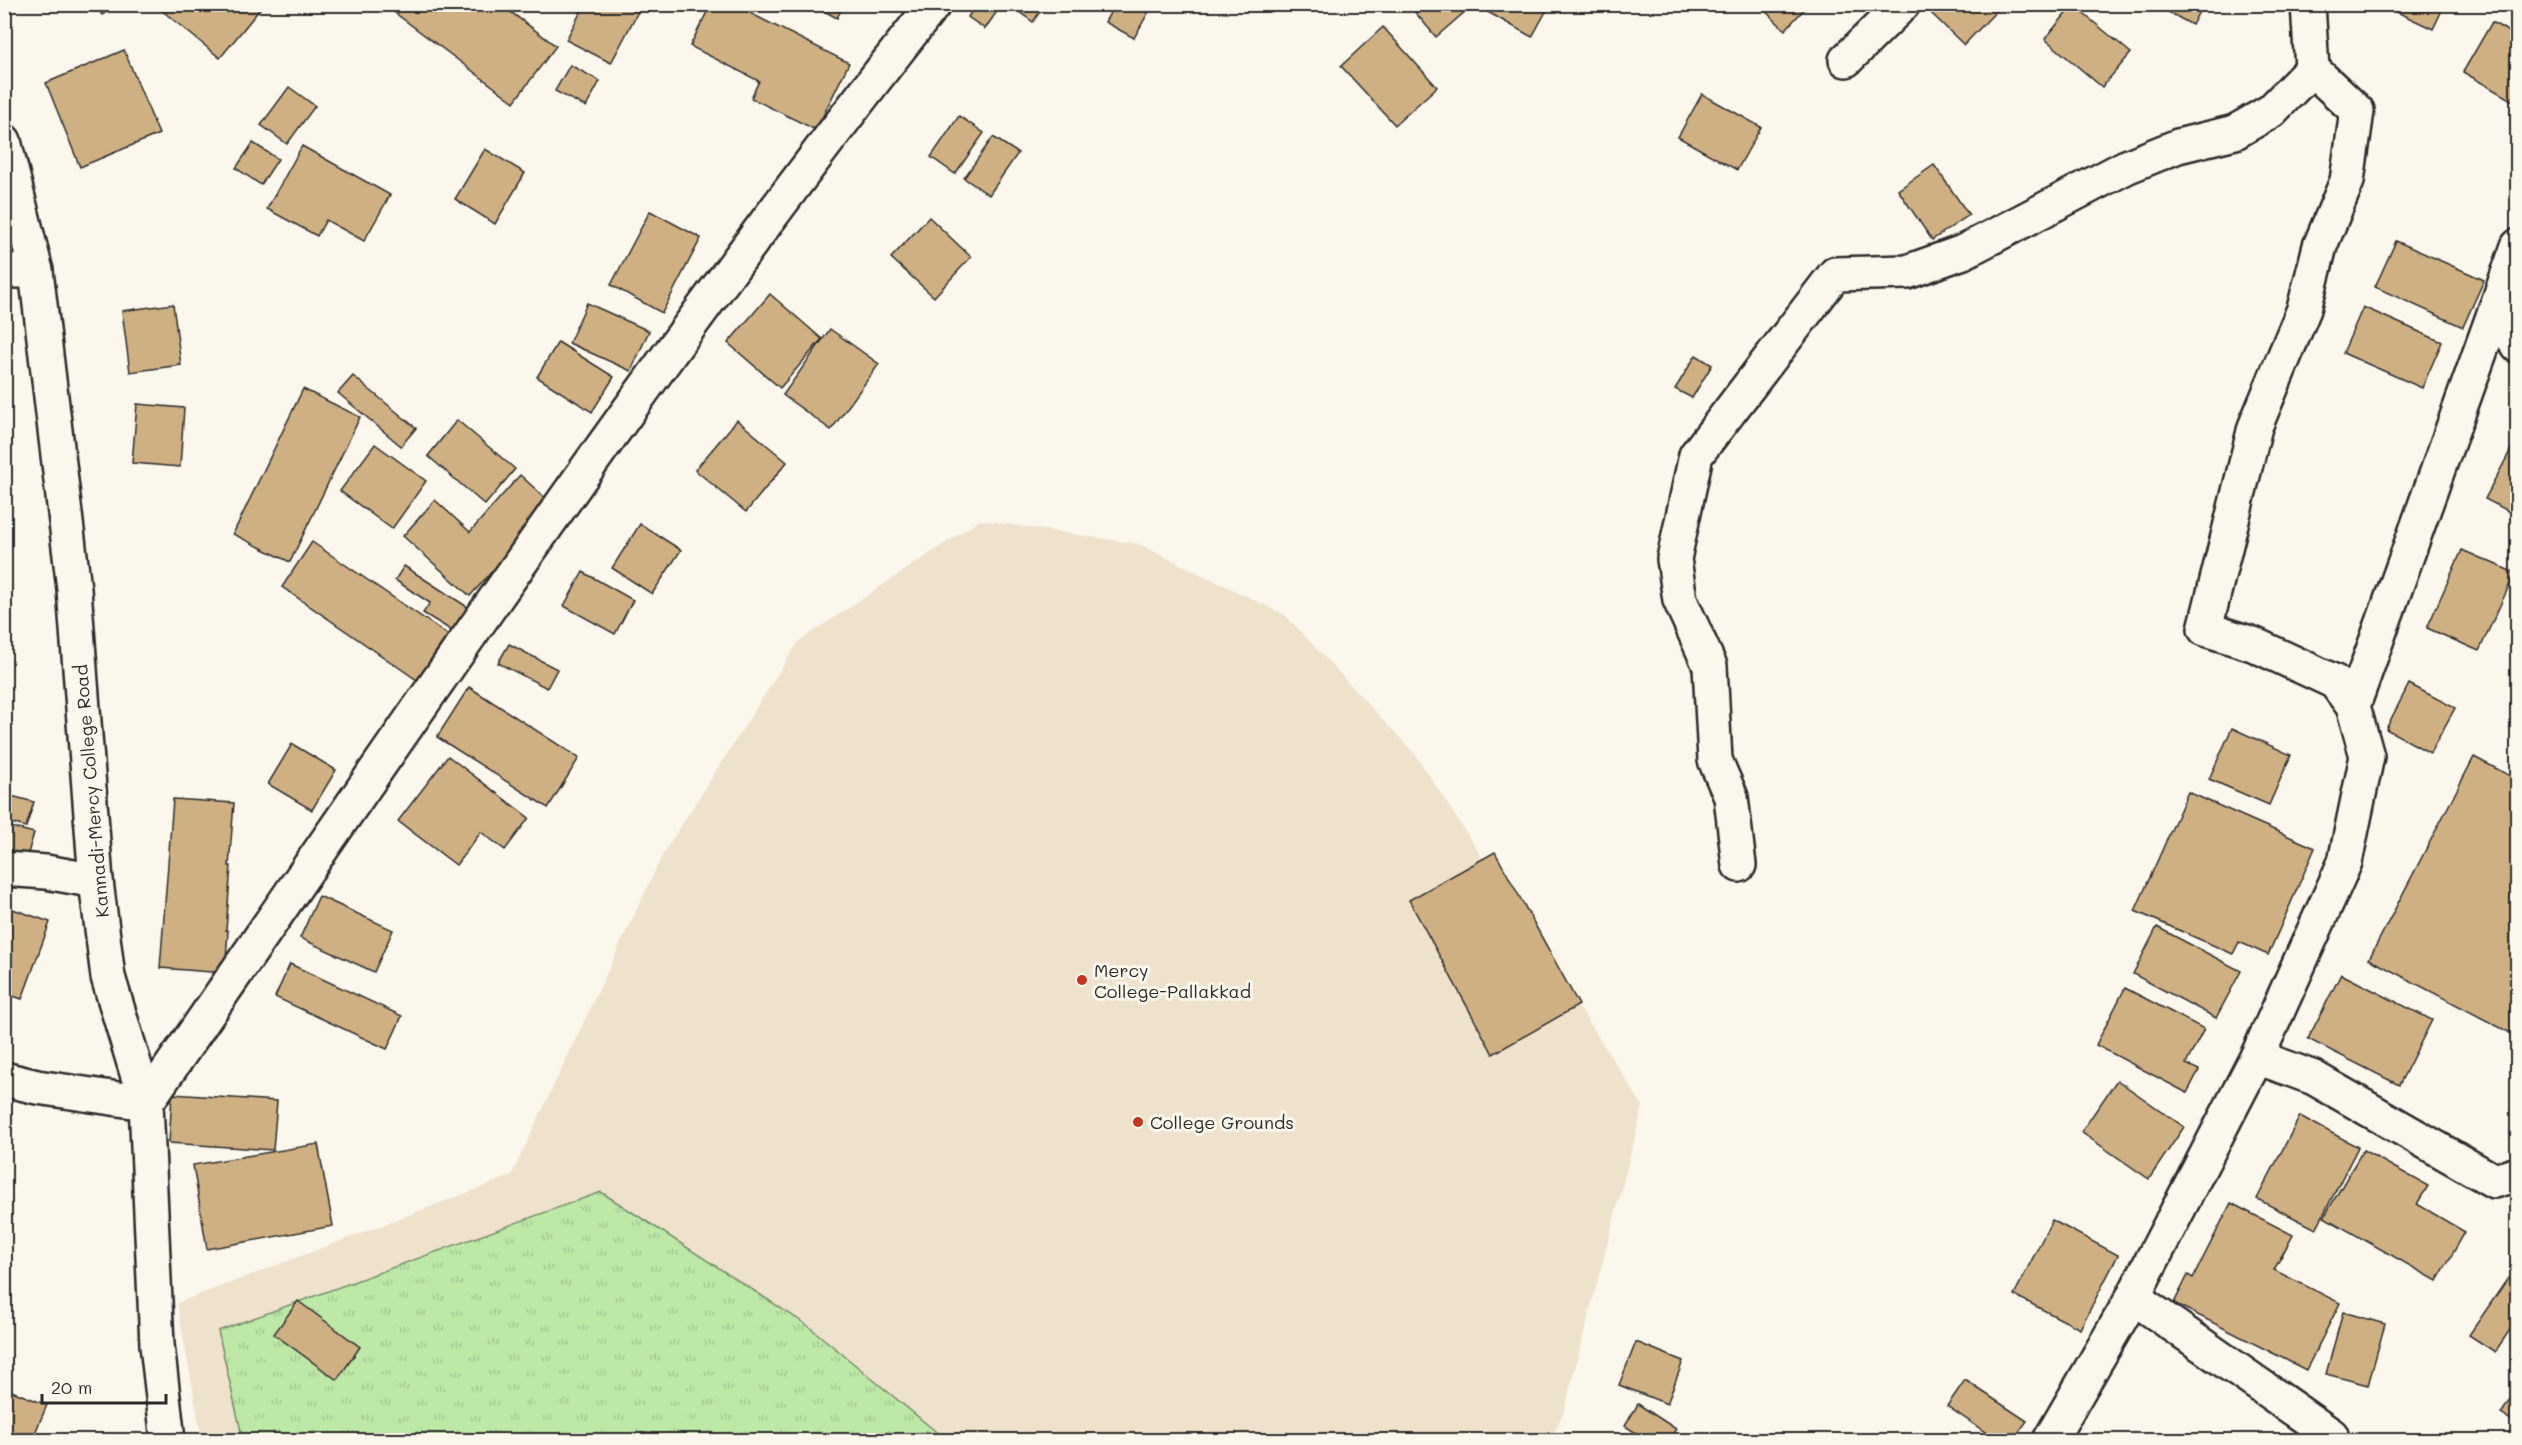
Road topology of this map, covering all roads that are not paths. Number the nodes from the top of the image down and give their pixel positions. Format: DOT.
graph roads {
  1 [pos="934,4"];
  2 [pos="1903,4"];
  3 [pos="2308,4"];
  4 [pos="1846,60"];
  5 [pos="2312,69"];
  6 [pos="4,141"];
  7 [pos="2517,246"];
  8 [pos="20,271"];
  9 [pos="2496,308"];
  10 [pos="2517,346"];
  11 [pos="2353,705"];
  12 [pos="1739,865"];
  13 [pos="4,869"];
  14 [pos="96,881"];
  15 [pos="2257,1056"];
  16 [pos="4,1079"];
  17 [pos="146,1103"];
  18 [pos="2517,1174"];
  19 [pos="2133,1297"];
  20 [pos="168,1440"];
  21 [pos="2050,1440"];
  22 [pos="2328,1440"];
  1 -- 17 [label="street"];
  2 -- 4 [label="street"];
  3 -- 5 [label="street"];
  5 -- 11 [label="street"];
  5 -- 12 [label="street"];
  6 -- 8 [label="street, Kannadi-Mercy College Road"];
  7 -- 9 [label="street"];
  8 -- 14 [label="street, Kannadi-Mercy College Road"];
  9 -- 10 [label="street"];
  9 -- 11 [label="street"];
  11 -- 15 [label="street"];
  13 -- 14 [label="street"];
  14 -- 17 [label="street, Kannadi-Mercy College Road"];
  15 -- 18 [label="street"];
  15 -- 19 [label="street"];
  16 -- 17 [label="street"];
  17 -- 20 [label="street, Kannadi-Mercy College Road"];
  19 -- 21 [label="street"];
  19 -- 22 [label="street"];
}
